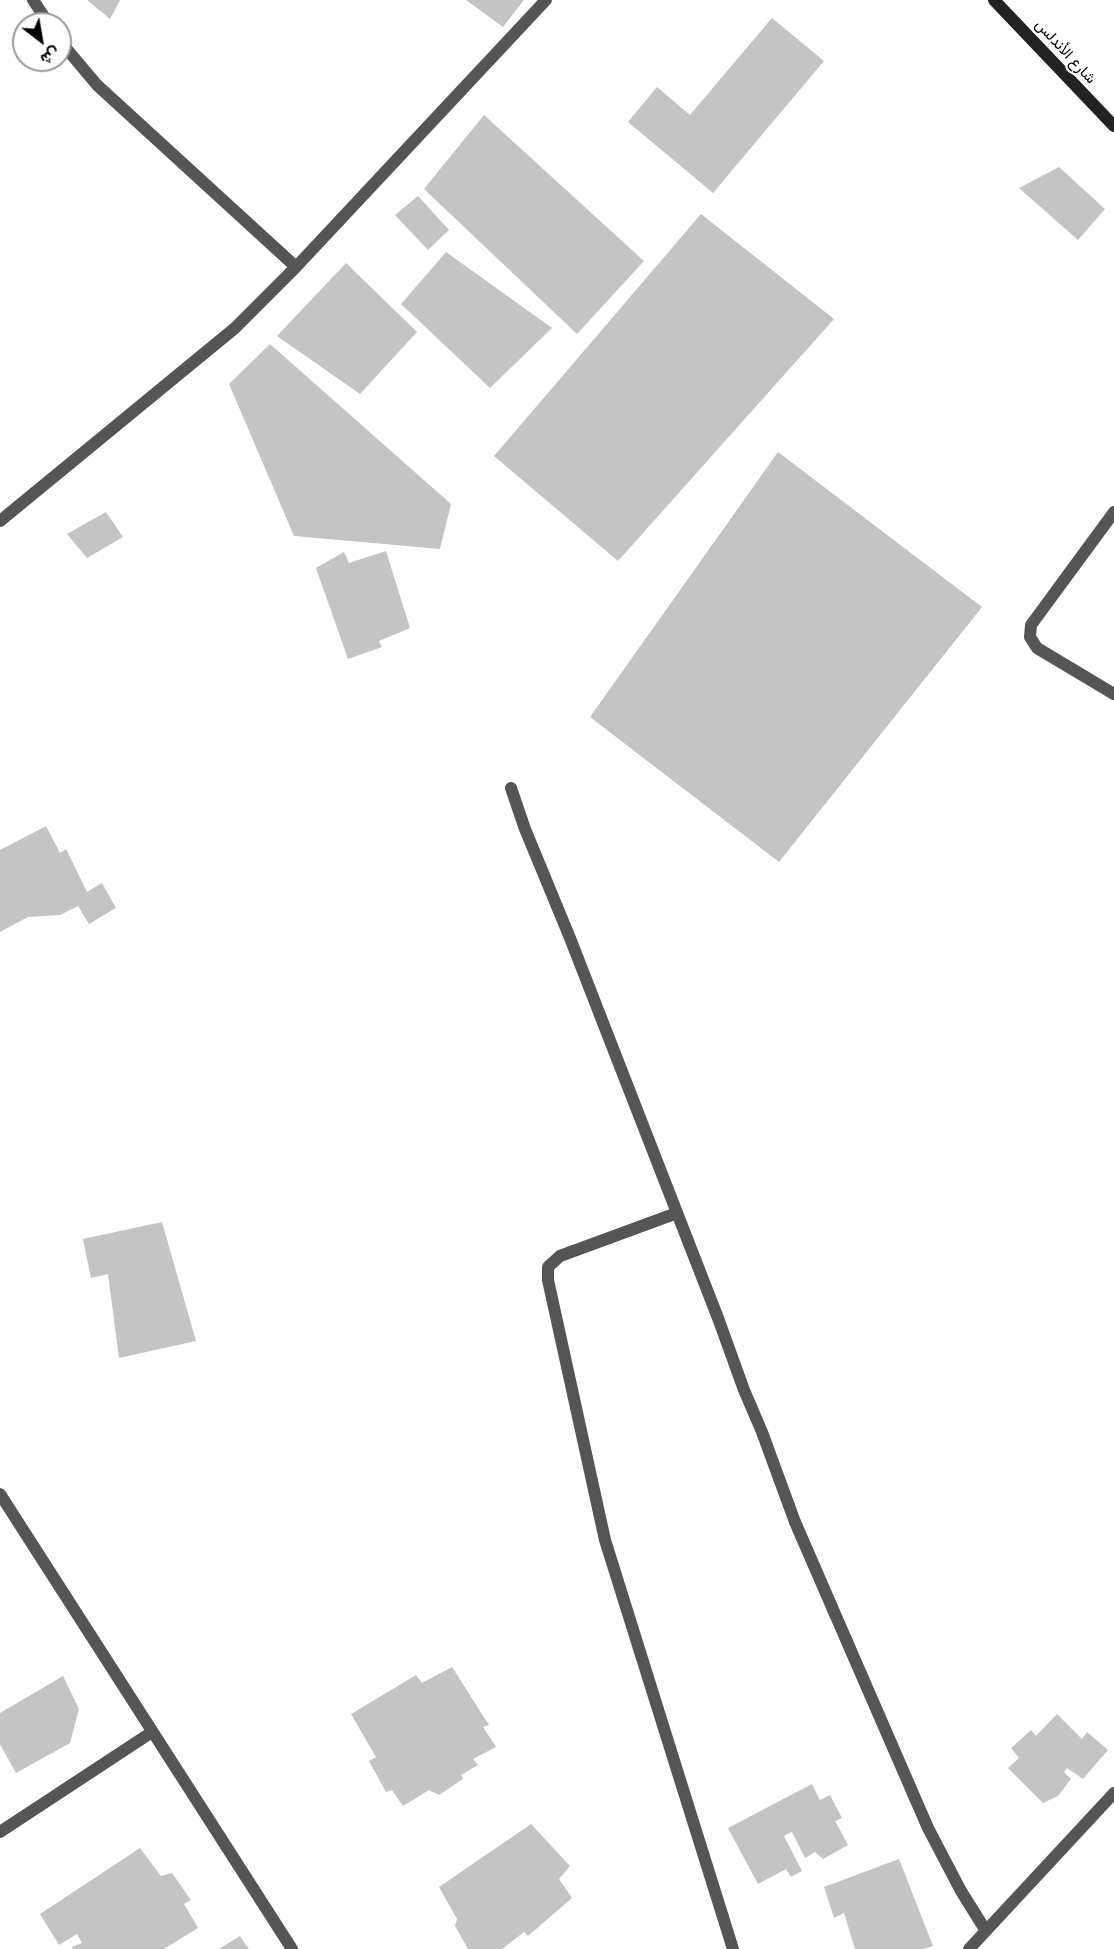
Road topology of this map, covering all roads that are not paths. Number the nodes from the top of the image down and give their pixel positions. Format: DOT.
graph roads {
  1 [pos="546,0"];
  2 [pos="994,0"];
  3 [pos="72,55"];
  4 [pos="1114,126"];
  5 [pos="297,267"];
  6 [pos="1114,512"];
  7 [pos="0,521"];
  8 [pos="1114,694"];
  9 [pos="511,788"];
  10 [pos="677,1213"];
  11 [pos="0,1494"];
  12 [pos="152,1732"];
  13 [pos="1114,1793"];
  14 [pos="0,1833"];
  15 [pos="986,1931"];
  16 [pos="292,1949"];
  17 [pos="733,1949"];
  18 [pos="969,1949"];
  1 -- 5 [label="street"];
  2 -- 4 [label="main road, شارع الأندلس"];
  3 -- 5 [label="street"];
  5 -- 7 [label="street"];
  6 -- 8 [label="street"];
  9 -- 10 [label="street"];
  10 -- 15 [label="street"];
  10 -- 17 [label="street"];
  11 -- 12 [label="street"];
  12 -- 14 [label="street"];
  12 -- 16 [label="street"];
  13 -- 15 [label="street"];
  15 -- 18 [label="street"];
}
